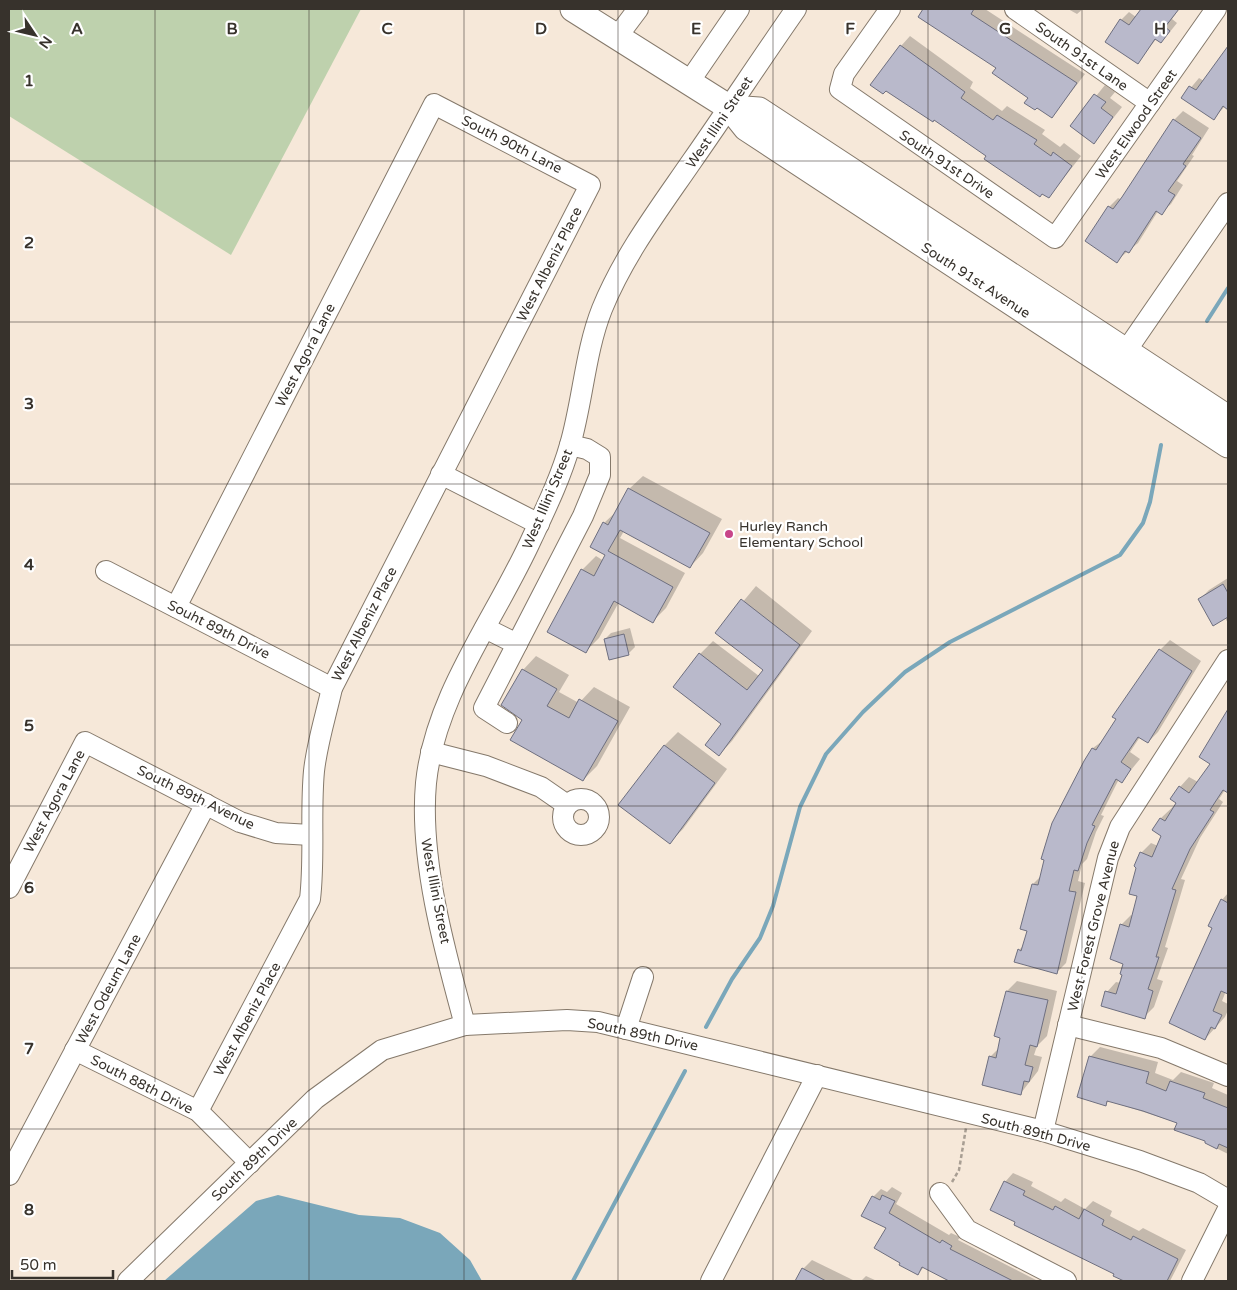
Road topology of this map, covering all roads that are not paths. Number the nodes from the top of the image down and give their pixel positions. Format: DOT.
graph roads {
  1 [pos="573,9"];
  2 [pos="638,9"];
  3 [pos="740,9"];
  4 [pos="796,9"];
  5 [pos="890,9"];
  6 [pos="1014,9"];
  7 [pos="1216,9"];
  8 [pos="617,36"];
  9 [pos="689,82"];
  10 [pos="1150,102"];
  11 [pos="434,104"];
  12 [pos="730,108"];
  13 [pos="590,185"];
  14 [pos="1228,204"];
  15 [pos="1055,238"];
  16 [pos="1126,351"];
  17 [pos="1228,418"];
  18 [pos="570,445"];
  19 [pos="1228,445"];
  20 [pos="441,474"];
  21 [pos="539,524"];
  22 [pos="106,571"];
  23 [pos="176,607"];
  24 [pos="485,628"];
  25 [pos="517,644"];
  26 [pos="1228,660"];
  27 [pos="332,688"];
  28 [pos="506,723"];
  29 [pos="85,742"];
  30 [pos="431,752"];
  31 [pos="206,804"];
  32 [pos="567,805"];
  33 [pos="311,836"];
  34 [pos="9,888"];
  35 [pos="643,977"];
  36 [pos="465,1025"];
  37 [pos="1068,1025"];
  38 [pos="626,1028"];
  39 [pos="75,1050"];
  40 [pos="1227,1070"];
  41 [pos="817,1075"];
  42 [pos="198,1111"];
  43 [pos="1043,1131"];
  44 [pos="250,1163"];
  45 [pos="9,1174"];
  46 [pos="940,1193"];
  47 [pos="1228,1200"];
  48 [pos="1228,1209"];
  49 [pos="128,1281"];
  50 [pos="711,1281"];
  51 [pos="1066,1281"];
  52 [pos="1192,1281"];
  1 -- 8 [label="main road, South 91st Avenue"];
  2 -- 8 [label="street"];
  3 -- 9 [label="street"];
  4 -- 12 [label="street, West Illini Street"];
  5 -- 15 [label="street, South 91st Drive"];
  6 -- 10 [label="street, South 91st Lane"];
  7 -- 10 [label="street, West Elwood Street"];
  8 -- 9 [label="main road, South 91st Avenue"];
  9 -- 12 [label="main road, South 91st Avenue"];
  10 -- 15 [label="street, West Elwood Street"];
  11 -- 13 [label="street, South 90th Lane"];
  11 -- 23 [label="street, West Agora Lane"];
  12 -- 16 [label="main road, South 91st Avenue"];
  12 -- 18 [label="street, West Illini Street"];
  12 -- 19 [label="main road, South 91st Avenue"];
  13 -- 20 [label="street, West Albeniz Place"];
  14 -- 16 [label="street"];
  16 -- 17 [label="main road, South 91st Avenue"];
  18 -- 21 [label="street, West Illini Street"];
  18 -- 25 [label="street"];
  20 -- 21 [label="street"];
  20 -- 27 [label="street, West Albeniz Place"];
  21 -- 24 [label="street, West Illini Street"];
  22 -- 23 [label="street, Souht 89th Drive"];
  23 -- 27 [label="street, Souht 89th Drive"];
  24 -- 25 [label="street"];
  24 -- 30 [label="street, West Illini Street"];
  25 -- 28 [label="street"];
  26 -- 37 [label="street, West Forest Grove Avenue"];
  27 -- 33 [label="street, West Albeniz Place"];
  29 -- 31 [label="street, South 89th Avenue"];
  29 -- 34 [label="street, West Agora Lane"];
  30 -- 32 [label="street"];
  30 -- 36 [label="street, West Illini Street"];
  31 -- 33 [label="street, South 89th Avenue"];
  31 -- 39 [label="street, West Odeum Lane"];
  33 -- 42 [label="street, West Albeniz Place"];
  35 -- 38 [label="street"];
  36 -- 38 [label="street, South 89th Drive"];
  36 -- 44 [label="street, South 89th Drive"];
  37 -- 40 [label="street"];
  37 -- 43 [label="street, West Forest Grove Avenue"];
  38 -- 41 [label="street, South 89th Drive"];
  39 -- 42 [label="street, South 88th Drive"];
  39 -- 45 [label="street, West Odeum Lane"];
  41 -- 43 [label="street, South 89th Drive"];
  41 -- 50 [label="street"];
  42 -- 44 [label="street, South 88th Drive"];
  43 -- 47 [label="street, South 89th Drive"];
  44 -- 49 [label="street, South 89th Drive"];
  46 -- 51 [label="street"];
  48 -- 52 [label="street"];
}
